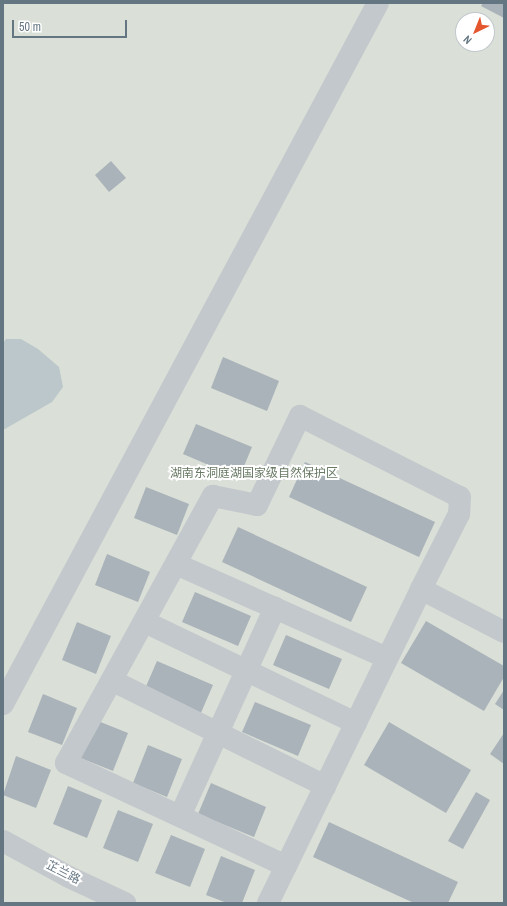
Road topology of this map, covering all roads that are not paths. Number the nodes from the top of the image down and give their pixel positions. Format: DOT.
graph roads {
  1 [pos="378,3"];
  2 [pos="176,564"];
  3 [pos="421,589"];
  4 [pos="275,608"];
  5 [pos="145,622"];
  6 [pos="504,632"];
  7 [pos="387,658"];
  8 [pos="246,671"];
  9 [pos="113,681"];
  10 [pos="3,704"];
  11 [pos="356,723"];
  12 [pos="218,732"];
  13 [pos="325,786"];
  14 [pos="180,816"];
  15 [pos="3,841"];
  16 [pos="286,866"];
  17 [pos="125,903"];
  18 [pos="268,903"];
  1 -- 10 [label="street"];
  2 -- 3 [label="street"];
  2 -- 4 [label="street"];
  2 -- 5 [label="street"];
  3 -- 6 [label="street"];
  3 -- 7 [label="street"];
  4 -- 7 [label="street"];
  4 -- 8 [label="street"];
  5 -- 8 [label="street"];
  5 -- 9 [label="street"];
  7 -- 11 [label="street"];
  8 -- 11 [label="street"];
  8 -- 12 [label="street"];
  9 -- 12 [label="street"];
  9 -- 14 [label="street"];
  11 -- 13 [label="street"];
  12 -- 13 [label="street"];
  12 -- 14 [label="street"];
  13 -- 16 [label="street"];
  14 -- 16 [label="street"];
  15 -- 17 [label="street, 芷兰路"];
  16 -- 18 [label="street"];
}
